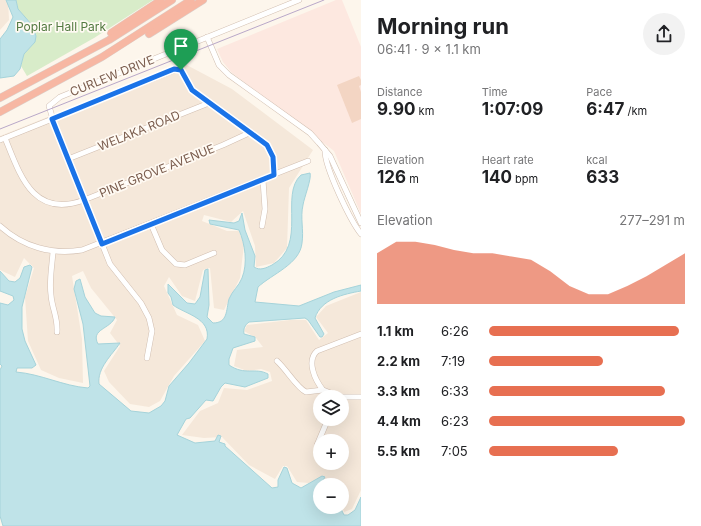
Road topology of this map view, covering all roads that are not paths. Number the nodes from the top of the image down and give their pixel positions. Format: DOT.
graph roads {
  1 [pos="161,0"];
  2 [pos="172,0"];
  3 [pos="191,0"];
  4 [pos="203,0"];
  5 [pos="299,0"];
  6 [pos="207,37"];
  7 [pos="102,57"];
  8 [pos="45,74"];
  9 [pos="0,98"];
  10 [pos="209,103"];
  11 [pos="0,112"];
  12 [pos="52,119"];
  13 [pos="249,133"];
  14 [pos="2,139"];
  15 [pos="324,150"];
  16 [pos="68,159"];
  17 [pos="308,162"];
  18 [pos="274,175"];
  19 [pos="263,180"];
  20 [pos="84,200"];
  21 [pos="361,223"];
  22 [pos="151,224"];
  23 [pos="0,226"];
  24 [pos="262,226"];
  25 [pos="361,234"];
  26 [pos="102,244"];
  27 [pos="53,252"];
  28 [pos="214,253"];
  29 [pos="57,332"];
  30 [pos="361,334"];
  31 [pos="147,358"];
  32 [pos="277,362"];
  33 [pos="323,390"];
  34 [pos="313,392"];
  35 [pos="349,396"];
  36 [pos="361,397"];
  1 -- 8 [label="highway"];
  2 -- 8 [label="highway"];
  3 -- 7 [label="highway"];
  4 -- 7 [label="highway"];
  5 -- 6 [label="street, CURLEW DRIVE"];
  6 -- 12 [label="street, CURLEW DRIVE"];
  6 -- 15 [label="street"];
  7 -- 11 [label="highway"];
  8 -- 9 [label="highway"];
  10 -- 12 [label="street, CURLEW DRIVE"];
  10 -- 13 [label="street"];
  10 -- 16 [label="street, WELAKA ROAD"];
  12 -- 14 [label="street, CURLEW DRIVE"];
  12 -- 16 [label="street"];
  13 -- 18 [label="street"];
  13 -- 20 [label="street, PINE GROVE AVENUE"];
  14 -- 20 [label="street, PINE GROVE AVENUE"];
  15 -- 21 [label="street"];
  15 -- 25 [label="street"];
  16 -- 20 [label="street"];
  17 -- 18 [label="street"];
  18 -- 19 [label="street"];
  19 -- 22 [label="street"];
  19 -- 24 [label="street"];
  20 -- 26 [label="street"];
  22 -- 26 [label="street"];
  22 -- 28 [label="street"];
  23 -- 27 [label="street"];
  26 -- 27 [label="street"];
  26 -- 31 [label="street"];
  27 -- 29 [label="street"];
  30 -- 33 [label="street"];
  32 -- 34 [label="street"];
  35 -- 36 [label="street"];
}
